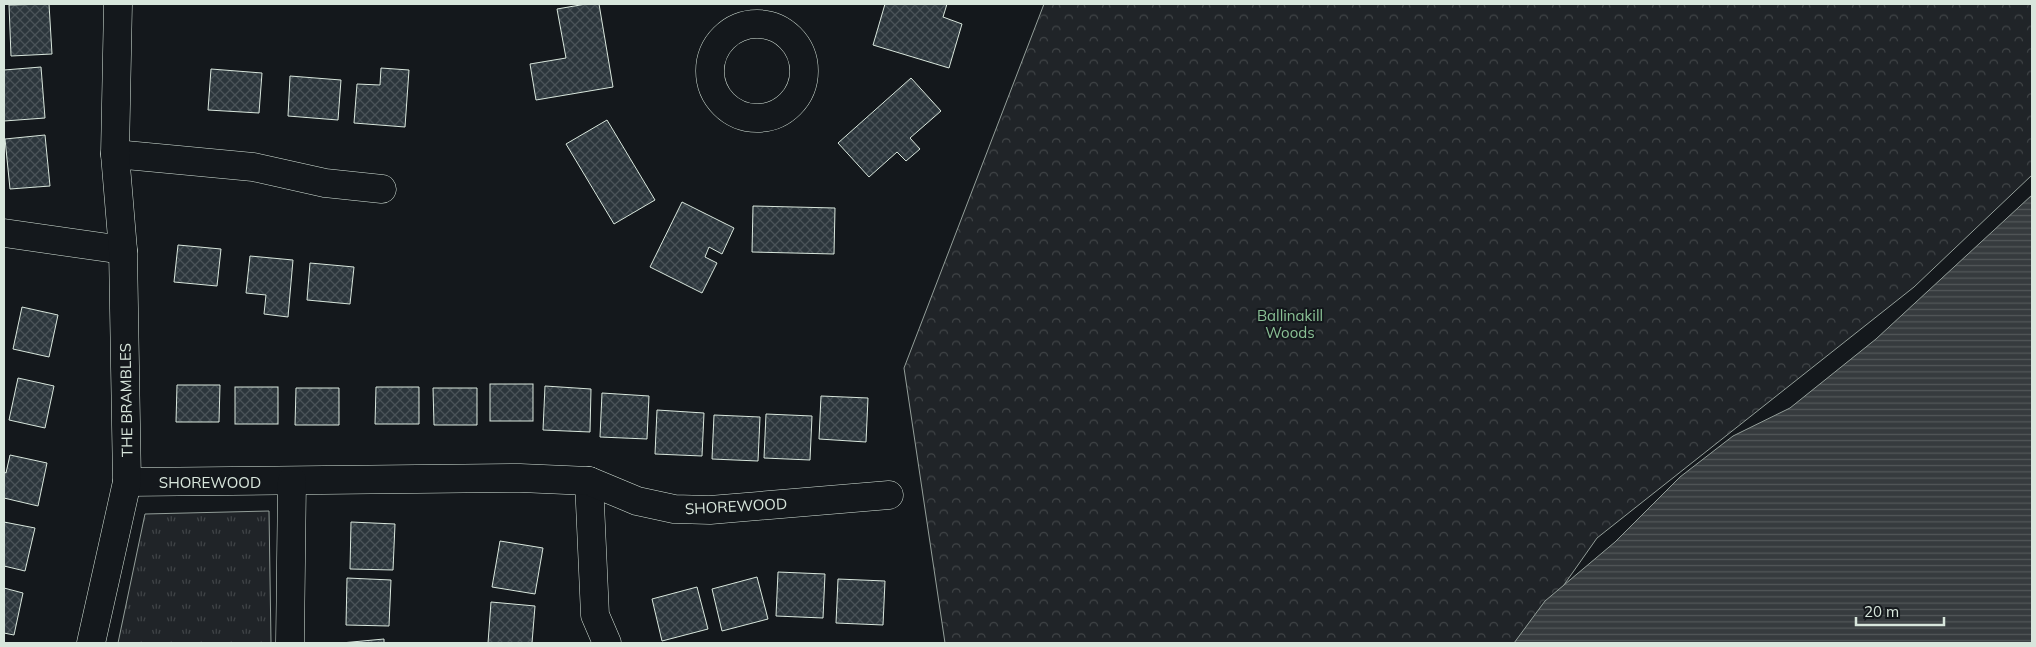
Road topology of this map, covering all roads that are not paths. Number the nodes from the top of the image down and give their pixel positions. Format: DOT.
graph roads {
  1 [pos="118,4"];
  2 [pos="115,154"];
  3 [pos="382,189"];
  4 [pos="4,234"];
  5 [pos="123,250"];
  6 [pos="589,481"];
  7 [pos="127,482"];
  8 [pos="292,482"];
  9 [pos="889,495"];
  10 [pos="91,643"];
  11 [pos="290,643"];
  12 [pos="607,643"];
  1 -- 2 [label="street, THE BRAMBLES"];
  2 -- 3 [label="street"];
  2 -- 5 [label="street, THE BRAMBLES"];
  4 -- 5 [label="street"];
  5 -- 7 [label="street, THE BRAMBLES"];
  6 -- 8 [label="street, SHOREWOOD"];
  6 -- 9 [label="street, SHOREWOOD"];
  6 -- 12 [label="street"];
  7 -- 8 [label="street, SHOREWOOD"];
  7 -- 10 [label="street, THE BRAMBLES"];
  8 -- 11 [label="street"];
}
